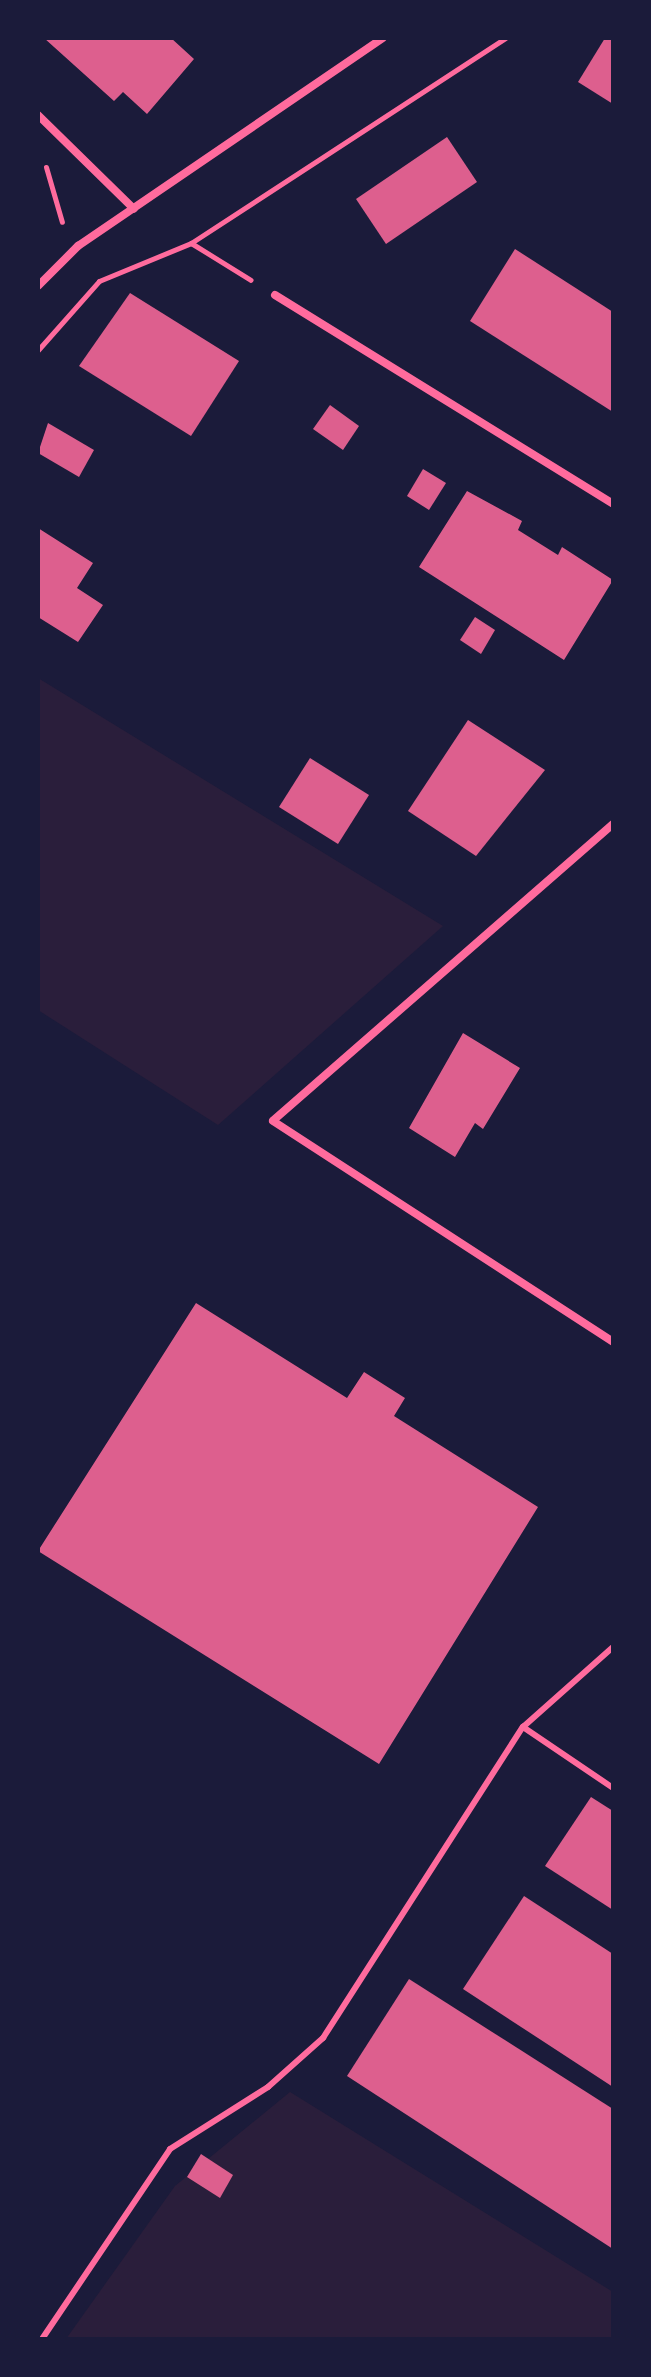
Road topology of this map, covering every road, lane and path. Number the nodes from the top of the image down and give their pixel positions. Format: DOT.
graph roads {
  1 [pos="383,38"];
  2 [pos="505,38"];
  3 [pos="38,115"];
  4 [pos="41,150"];
  5 [pos="134,209"];
  6 [pos="191,243"];
  7 [pos="78,246"];
  8 [pos="99,281"];
  9 [pos="38,286"];
  10 [pos="275,295"];
  11 [pos="38,350"];
  12 [pos="613,504"];
  13 [pos="613,824"];
  14 [pos="613,1342"];
  15 [pos="613,1647"];
  16 [pos="523,1727"];
  17 [pos="613,1788"];
  18 [pos="42,2339"];
  1 -- 5 [label="street"];
  2 -- 6 [label="path"];
  3 -- 5 [label="street"];
  4 -- 7 [label="path"];
  5 -- 7 [label="street"];
  6 -- 8 [label="path"];
  6 -- 10 [label="path"];
  7 -- 8 [label="path"];
  7 -- 9 [label="street"];
  8 -- 11 [label="path"];
  10 -- 12 [label="street"];
  13 -- 14 [label="street"];
  15 -- 16 [label="lane"];
  16 -- 17 [label="lane"];
  16 -- 18 [label="lane"];
}
